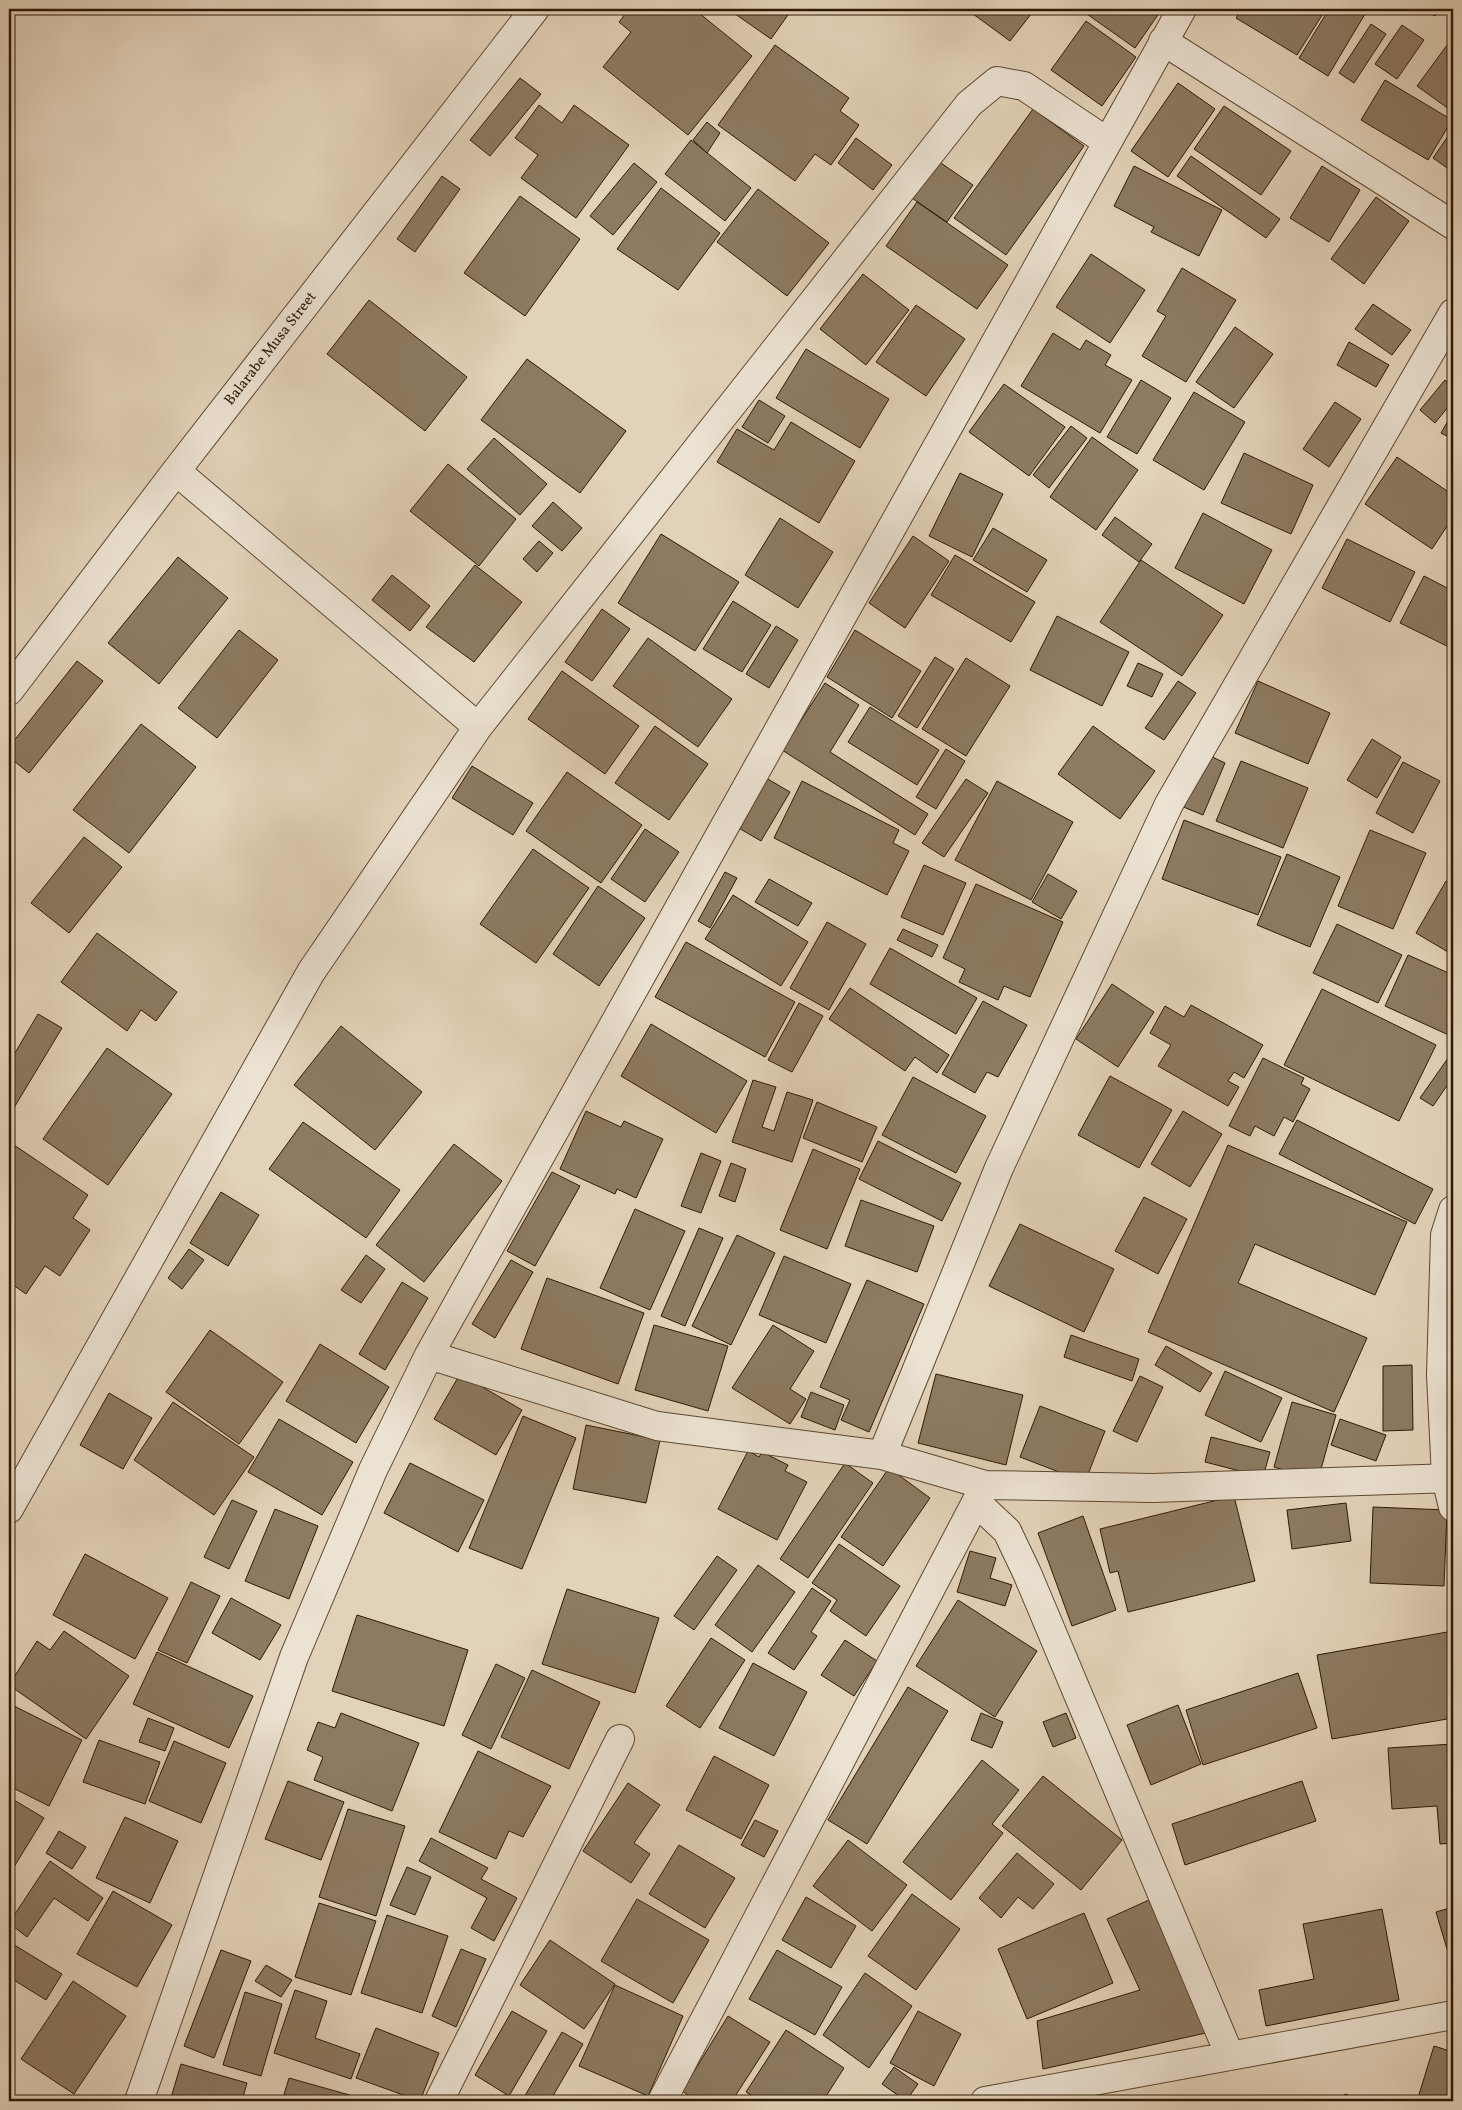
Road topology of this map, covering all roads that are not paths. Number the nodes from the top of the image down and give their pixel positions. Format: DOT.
graph roads {
  1 [pos="535,9"];
  2 [pos="1182,9"];
  3 [pos="1163,41"];
  4 [pos="1106,141"];
  5 [pos="1453,224"];
  6 [pos="1453,313"];
  7 [pos="176,471"];
  8 [pos="9,691"];
  9 [pos="478,727"];
  10 [pos="1453,1210"];
  11 [pos="429,1355"];
  12 [pos="882,1455"];
  13 [pos="1450,1478"];
  14 [pos="981,1493"];
  15 [pos="1453,1508"];
  16 [pos="9,1509"];
  17 [pos="620,1739"];
  18 [pos="1453,2015"];
  19 [pos="1230,2056"];
  20 [pos="139,2101"];
  21 [pos="439,2101"];
  22 [pos="662,2101"];
  23 [pos="985,2101"];
  1 -- 7 [label="street, Balarabe Musa Street"];
  2 -- 3 [label="street"];
  3 -- 4 [label="street"];
  3 -- 5 [label="street"];
  4 -- 9 [label="street"];
  4 -- 11 [label="street"];
  6 -- 12 [label="street"];
  7 -- 8 [label="street, Balarabe Musa Street"];
  7 -- 9 [label="street"];
  9 -- 16 [label="street"];
  10 -- 13 [label="street"];
  11 -- 12 [label="street"];
  11 -- 20 [label="street"];
  12 -- 14 [label="street"];
  13 -- 14 [label="street"];
  13 -- 15 [label="street"];
  14 -- 19 [label="street"];
  14 -- 22 [label="street"];
  17 -- 21 [label="street"];
  18 -- 19 [label="street"];
  19 -- 23 [label="street"];
}
